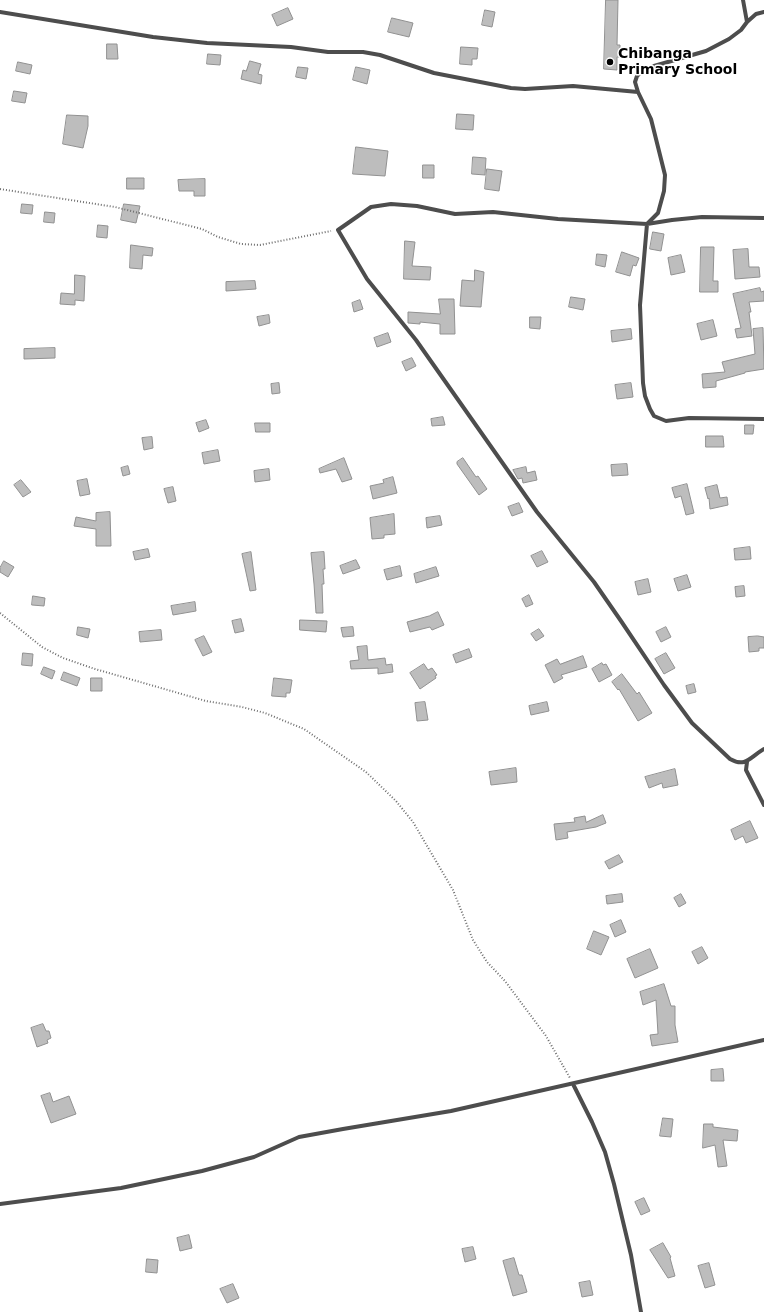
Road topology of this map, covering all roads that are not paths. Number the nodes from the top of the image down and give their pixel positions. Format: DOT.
graph roads {
  1 [pos="743,0"];
  2 [pos="0,12"];
  3 [pos="764,12"];
  4 [pos="747,22"];
  5 [pos="638,92"];
  6 [pos="764,218"];
  7 [pos="647,224"];
  8 [pos="764,419"];
  9 [pos="764,749"];
  10 [pos="747,762"];
  11 [pos="764,805"];
  12 [pos="764,1040"];
  13 [pos="573,1084"];
  14 [pos="0,1204"];
  15 [pos="641,1312"];
  1 -- 4 [label="street"];
  2 -- 5 [label="street"];
  3 -- 4 [label="street"];
  4 -- 5 [label="street"];
  5 -- 7 [label="street"];
  6 -- 7 [label="street"];
  7 -- 8 [label="street"];
  7 -- 10 [label="street"];
  9 -- 10 [label="street"];
  10 -- 11 [label="street"];
  12 -- 13 [label="street"];
  13 -- 14 [label="street"];
  13 -- 15 [label="street"];
}
